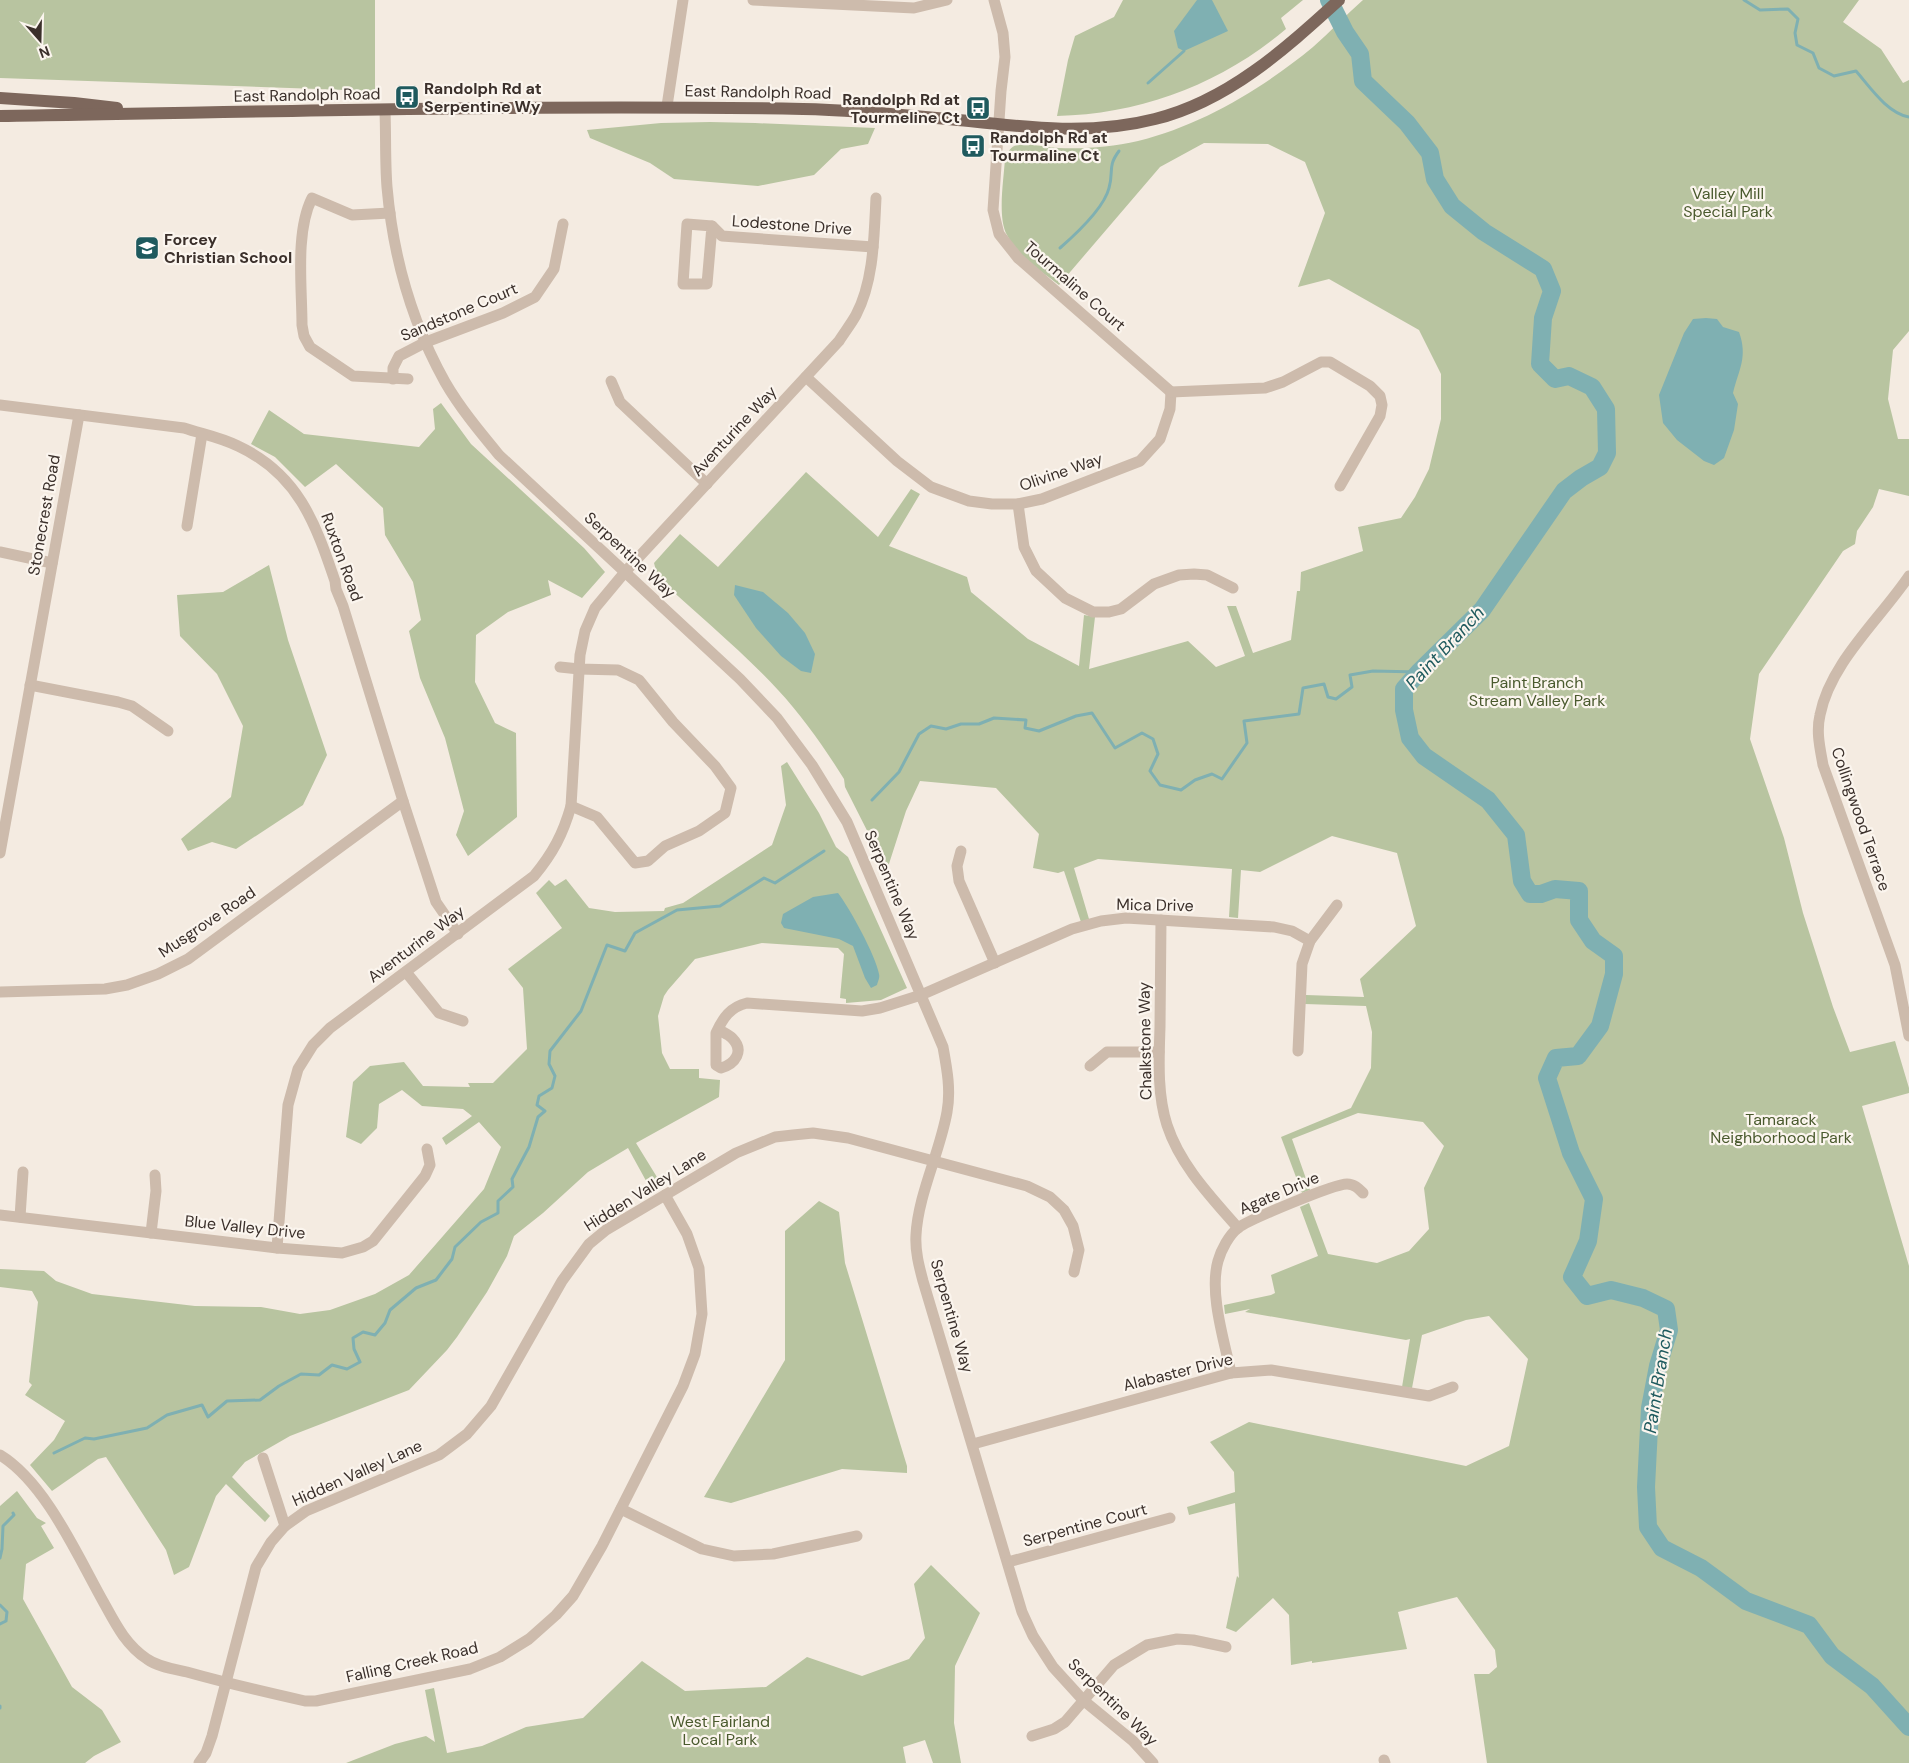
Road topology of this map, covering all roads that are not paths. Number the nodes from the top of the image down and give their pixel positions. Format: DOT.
graph roads {
  1 [pos="683,0"];
  2 [pos="752,0"];
  3 [pos="947,0"];
  4 [pos="994,0"];
  5 [pos="1339,0"];
  6 [pos="0,98"];
  7 [pos="666,106"];
  8 [pos="385,111"];
  9 [pos="166,114"];
  10 [pos="0,116"];
  11 [pos="1000,124"];
  12 [pos="876,198"];
  13 [pos="390,212"];
  14 [pos="563,224"];
  15 [pos="712,226"];
  16 [pos="873,247"];
  17 [pos="426,342"];
  18 [pos="806,377"];
  19 [pos="393,379"];
  20 [pos="408,379"];
  21 [pos="611,381"];
  22 [pos="1171,392"];
  23 [pos="0,405"];
  24 [pos="79,415"];
  25 [pos="202,434"];
  26 [pos="707,484"];
  27 [pos="1340,486"];
  28 [pos="1018,504"];
  29 [pos="188,526"];
  30 [pos="0,552"];
  31 [pos="52,563"];
  32 [pos="625,572"];
  33 [pos="1909,576"];
  34 [pos="1233,588"];
  35 [pos="560,667"];
  36 [pos="579,669"];
  37 [pos="30,685"];
  38 [pos="168,731"];
  39 [pos="403,801"];
  40 [pos="571,806"];
  41 [pos="961,852"];
  42 [pos="0,853"];
  43 [pos="1337,905"];
  44 [pos="1162,920"];
  45 [pos="458,934"];
  46 [pos="1310,941"];
  47 [pos="995,963"];
  48 [pos="406,972"];
  49 [pos="0,992"];
  50 [pos="921,995"];
  51 [pos="463,1021"];
  52 [pos="718,1029"];
  53 [pos="1909,1036"];
  54 [pos="1298,1051"];
  55 [pos="1159,1052"];
  56 [pos="1090,1066"];
  57 [pos="427,1149"];
  58 [pos="934,1162"];
  59 [pos="23,1172"];
  60 [pos="156,1175"];
  61 [pos="1363,1193"];
  62 [pos="665,1195"];
  63 [pos="0,1215"];
  64 [pos="20,1217"];
  65 [pos="1238,1228"];
  66 [pos="151,1233"];
  67 [pos="277,1248"];
  68 [pos="1074,1272"];
  69 [pos="1230,1373"];
  70 [pos="1453,1387"];
  71 [pos="973,1444"];
  72 [pos="0,1455"];
  73 [pos="263,1458"];
  74 [pos="621,1509"];
  75 [pos="1170,1518"];
  76 [pos="285,1526"];
  77 [pos="857,1536"];
  78 [pos="1008,1562"];
  79 [pos="1226,1647"];
  80 [pos="225,1683"];
  81 [pos="1083,1700"];
  82 [pos="1032,1736"];
  83 [pos="199,1763"];
  84 [pos="1154,1763"];
  1 -- 7 [label="street"];
  2 -- 3 [label="street"];
  4 -- 11 [label="street, Tourmaline Court"];
  5 -- 11 [label="main road, East Randolph Road"];
  6 -- 9 [label="main road, East Randolph Road"];
  7 -- 8 [label="main road, East Randolph Road"];
  7 -- 11 [label="main road, East Randolph Road"];
  8 -- 9 [label="main road, East Randolph Road"];
  8 -- 13 [label="street, Serpentine Way"];
  9 -- 10 [label="main road, East Randolph Road"];
  11 -- 22 [label="street, Tourmaline Court"];
  12 -- 16 [label="street, Aventurine Way"];
  13 -- 17 [label="street, Serpentine Way"];
  13 -- 19 [label="street"];
  14 -- 17 [label="street, Sandstone Court"];
  15 -- 15 [label="street, Lodestone Drive"];
  15 -- 16 [label="street, Lodestone Drive"];
  16 -- 18 [label="street, Aventurine Way"];
  17 -- 19 [label="street, Sandstone Court"];
  17 -- 32 [label="street, Serpentine Way"];
  18 -- 26 [label="street, Aventurine Way"];
  18 -- 28 [label="street, Olivine Way"];
  19 -- 20 [label="street"];
  21 -- 26 [label="street"];
  22 -- 27 [label="street"];
  22 -- 28 [label="street, Olivine Way"];
  23 -- 24 [label="street, Ruxton Road"];
  24 -- 25 [label="street, Ruxton Road"];
  24 -- 31 [label="street, Stonecrest Road"];
  25 -- 29 [label="street"];
  25 -- 39 [label="street, Ruxton Road"];
  26 -- 32 [label="street, Aventurine Way"];
  28 -- 34 [label="street"];
  30 -- 31 [label="street"];
  31 -- 37 [label="street, Stonecrest Road"];
  32 -- 36 [label="street, Aventurine Way"];
  32 -- 50 [label="street, Serpentine Way"];
  33 -- 53 [label="street, Collingwood Terrace"];
  35 -- 36 [label="street"];
  36 -- 40 [label="street, Aventurine Way"];
  36 -- 40 [label="street"];
  37 -- 38 [label="street"];
  37 -- 42 [label="street, Stonecrest Road"];
  39 -- 45 [label="street, Ruxton Road"];
  39 -- 49 [label="street, Musgrove Road"];
  40 -- 45 [label="street, Aventurine Way"];
  41 -- 47 [label="street"];
  43 -- 46 [label="street"];
  44 -- 46 [label="street, Mica Drive"];
  44 -- 47 [label="street, Mica Drive"];
  44 -- 55 [label="street, Chalkstone Way"];
  45 -- 48 [label="street, Aventurine Way"];
  46 -- 54 [label="street"];
  47 -- 50 [label="street, Mica Drive"];
  48 -- 51 [label="street"];
  48 -- 67 [label="street, Aventurine Way"];
  50 -- 52 [label="street, Mica Drive"];
  50 -- 58 [label="street, Serpentine Way"];
  55 -- 56 [label="street"];
  55 -- 65 [label="street, Chalkstone Way"];
  57 -- 67 [label="street, Blue Valley Drive"];
  58 -- 62 [label="street, Hidden Valley Lane"];
  58 -- 68 [label="street, Hidden Valley Lane"];
  58 -- 71 [label="street, Serpentine Way"];
  59 -- 64 [label="street"];
  60 -- 66 [label="street"];
  61 -- 65 [label="street, Agate Drive"];
  62 -- 74 [label="street, Falling Creek Road"];
  62 -- 76 [label="street, Hidden Valley Lane"];
  63 -- 64 [label="street, Blue Valley Drive"];
  64 -- 66 [label="street, Blue Valley Drive"];
  65 -- 69 [label="street, Agate Drive"];
  66 -- 67 [label="street, Blue Valley Drive"];
  69 -- 70 [label="street, Alabaster Drive"];
  69 -- 71 [label="street, Alabaster Drive"];
  71 -- 78 [label="street, Serpentine Way"];
  72 -- 80 [label="street, Falling Creek Road"];
  73 -- 76 [label="street, Hidden Valley Lane"];
  74 -- 77 [label="street"];
  74 -- 80 [label="street, Falling Creek Road"];
  75 -- 78 [label="street, Serpentine Court"];
  76 -- 80 [label="street, Hidden Valley Lane"];
  78 -- 81 [label="street, Serpentine Way"];
  79 -- 81 [label="street"];
  80 -- 83 [label="street, Hidden Valley Lane"];
  81 -- 82 [label="street"];
  81 -- 84 [label="street, Serpentine Way"];
}
